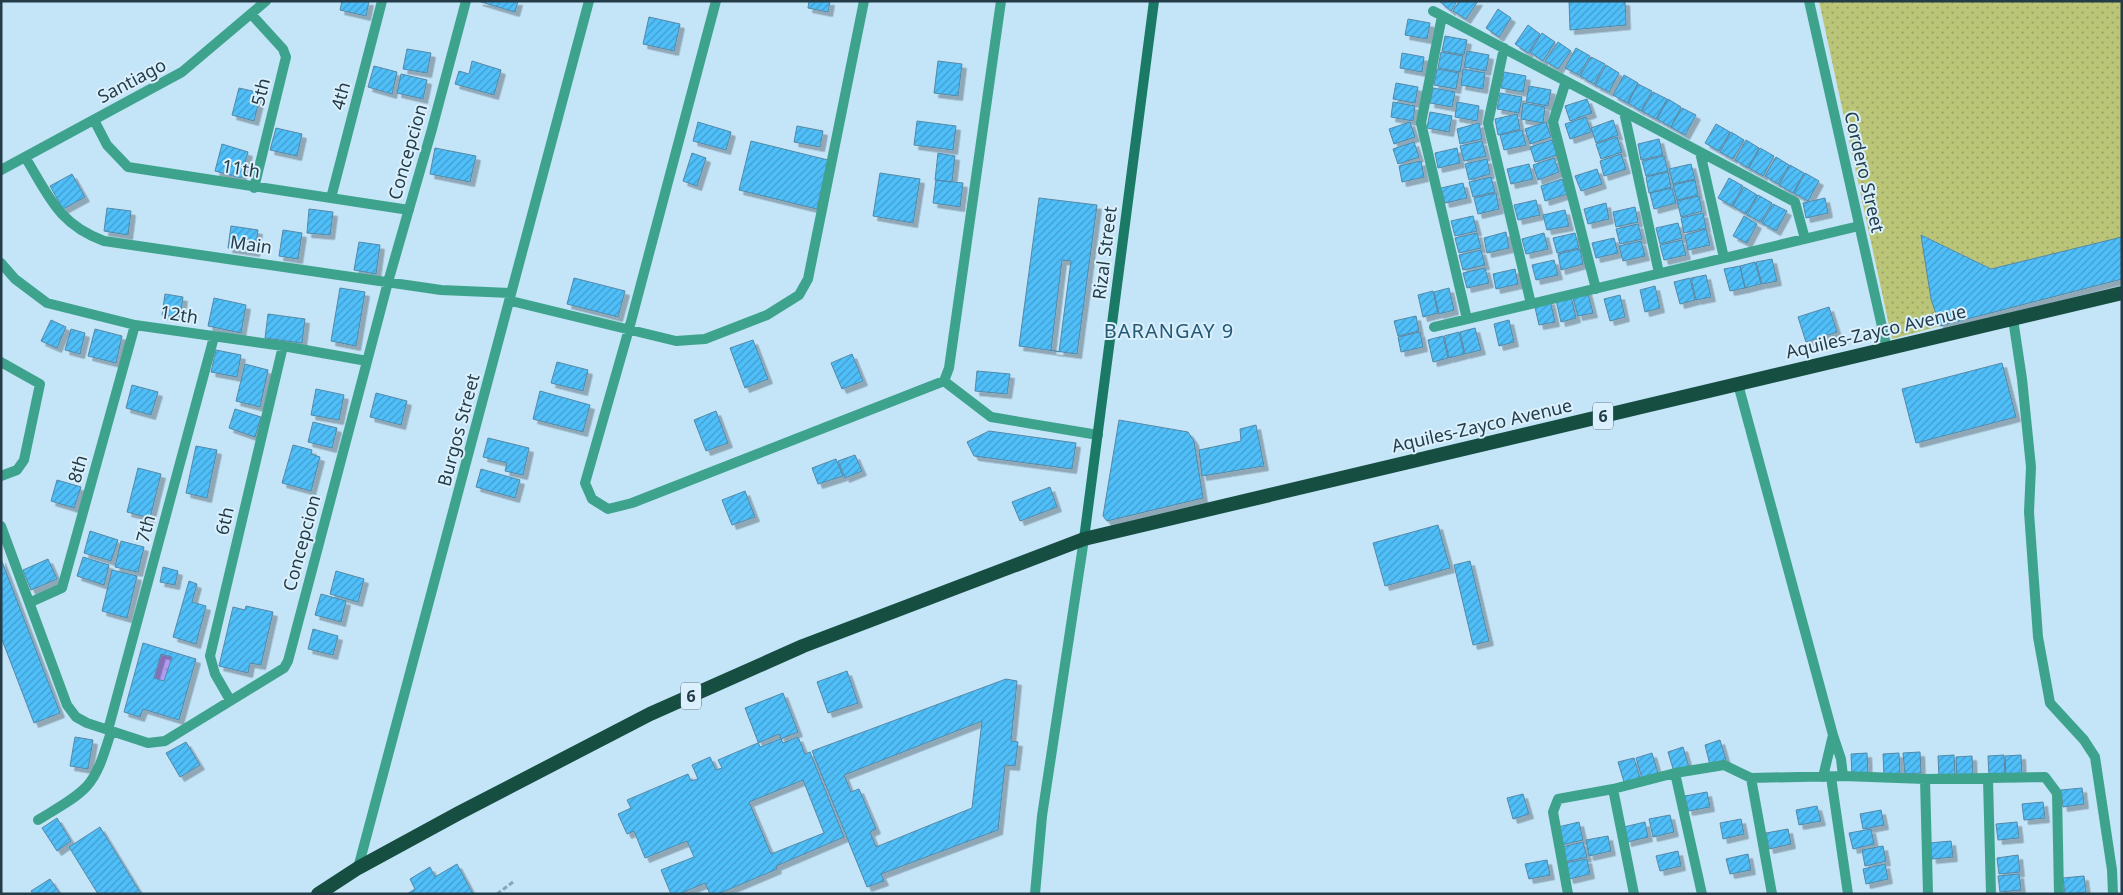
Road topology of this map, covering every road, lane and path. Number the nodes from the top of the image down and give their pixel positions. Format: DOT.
graph roads {
  1 [pos="266,1"];
  2 [pos="382,1"];
  3 [pos="466,1"];
  4 [pos="589,1"];
  5 [pos="716,1"];
  6 [pos="864,1"];
  7 [pos="1001,1"];
  8 [pos="1154,1"];
  9 [pos="1809,1"];
  10 [pos="252,15"];
  11 [pos="1504,48"];
  12 [pos="1566,81"];
  13 [pos="1624,112"];
  14 [pos="94,120"];
  15 [pos="1700,152"];
  16 [pos="25,157"];
  17 [pos="1,170"];
  18 [pos="254,188"];
  19 [pos="331,198"];
  20 [pos="408,210"];
  21 [pos="1859,226"];
  22 [pos="1805,239"];
  23 [pos="1724,258"];
  24 [pos="1,263"];
  25 [pos="1659,274"];
  26 [pos="388,282"];
  27 [pos="1596,288"];
  28 [pos="2122,293"];
  29 [pos="511,297"];
  30 [pos="1531,304"];
  31 [pos="1467,319"];
  32 [pos="2013,319"];
  33 [pos="135,325"];
  34 [pos="1434,327"];
  35 [pos="629,329"];
  36 [pos="214,337"];
  37 [pos="283,346"];
  38 [pos="1887,349"];
  39 [pos="367,361"];
  40 [pos="1,362"];
  41 [pos="944,381"];
  42 [pos="1738,384"];
  43 [pos="1098,435"];
  44 [pos="1,476"];
  45 [pos="1,526"];
  46 [pos="1084,539"];
  47 [pos="31,602"];
  48 [pos="230,700"];
  49 [pos="109,731"];
  50 [pos="1833,735"];
  51 [pos="1675,773"];
  52 [pos="1843,776"];
  53 [pos="1827,777"];
  54 [pos="1751,778"];
  55 [pos="1925,779"];
  56 [pos="1988,779"];
  57 [pos="1613,789"];
  58 [pos="38,820"];
  59 [pos="358,868"];
  60 [pos="513,882"];
  61 [pos="318,894"];
  62 [pos="496,894"];
  63 [pos="1035,894"];
  64 [pos="1568,894"];
  65 [pos="1634,894"];
  66 [pos="1702,894"];
  67 [pos="1772,894"];
  68 [pos="1848,894"];
  69 [pos="1928,894"];
  70 [pos="1991,894"];
  71 [pos="2059,894"];
  72 [pos="2113,894"];
  1 -- 10 [label="street, Santiago"];
  2 -- 19 [label="street, 4th"];
  3 -- 20 [label="street, Concepcion"];
  4 -- 29 [label="street, Burgos Street"];
  5 -- 35 [label="street"];
  6 -- 35 [label="street, Main"];
  7 -- 41 [label="street"];
  8 -- 43 [label="main road, Rizal Street"];
  9 -- 21 [label="street, Cordero Street"];
  10 -- 14 [label="street, Santiago"];
  10 -- 18 [label="street, 5th"];
  11 -- 12 [label="street"];
  11 -- 30 [label="street"];
  11 -- 31 [label="street"];
  12 -- 13 [label="street"];
  12 -- 27 [label="street"];
  13 -- 15 [label="street"];
  13 -- 25 [label="street"];
  14 -- 16 [label="street, Santiago"];
  14 -- 18 [label="street, 11th"];
  15 -- 22 [label="street"];
  15 -- 23 [label="street"];
  16 -- 17 [label="street, Santiago"];
  16 -- 26 [label="street, Main"];
  18 -- 19 [label="street, 11th"];
  19 -- 20 [label="street, 11th"];
  20 -- 26 [label="street, Concepcion"];
  21 -- 22 [label="street"];
  21 -- 38 [label="street, Cordero Street"];
  22 -- 23 [label="street"];
  23 -- 25 [label="street"];
  24 -- 33 [label="street, 12th"];
  25 -- 27 [label="street"];
  26 -- 29 [label="street, Main"];
  26 -- 39 [label="street, Concepcion"];
  27 -- 30 [label="street"];
  28 -- 32 [label="highway, Aquiles-Zayco Avenue / 6"];
  29 -- 35 [label="street, Main"];
  29 -- 59 [label="street, Burgos Street"];
  30 -- 31 [label="street"];
  31 -- 34 [label="street"];
  32 -- 38 [label="highway, Aquiles-Zayco Avenue / 6"];
  32 -- 72 [label="street"];
  33 -- 36 [label="street, 12th"];
  33 -- 47 [label="street, 8th"];
  35 -- 41 [label="street"];
  36 -- 37 [label="street, 12th"];
  36 -- 49 [label="street, 7th"];
  37 -- 39 [label="street, 12th"];
  37 -- 48 [label="street, 6th"];
  38 -- 42 [label="highway, Aquiles-Zayco Avenue / 6"];
  39 -- 48 [label="street, Concepcion"];
  40 -- 44 [label="street"];
  41 -- 43 [label="street"];
  42 -- 46 [label="highway, Aquiles-Zayco Avenue / 6"];
  42 -- 50 [label="street"];
  43 -- 46 [label="main road, Rizal Street"];
  45 -- 47 [label="street, Concepcion"];
  46 -- 59 [label="highway, 6"];
  46 -- 63 [label="street"];
  47 -- 49 [label="street, Concepcion"];
  48 -- 49 [label="street, Concepcion"];
  49 -- 58 [label="street, 7th"];
  50 -- 52 [label="street"];
  50 -- 53 [label="street"];
  51 -- 54 [label="street"];
  51 -- 57 [label="street"];
  51 -- 66 [label="street"];
  52 -- 53 [label="street"];
  52 -- 55 [label="street"];
  53 -- 54 [label="street"];
  53 -- 68 [label="street"];
  54 -- 67 [label="street"];
  55 -- 56 [label="street"];
  55 -- 69 [label="street"];
  56 -- 70 [label="street"];
  56 -- 71 [label="street"];
  57 -- 64 [label="street"];
  57 -- 65 [label="street"];
  59 -- 61 [label="highway, 6"];
  60 -- 62 [label="path"];
}
